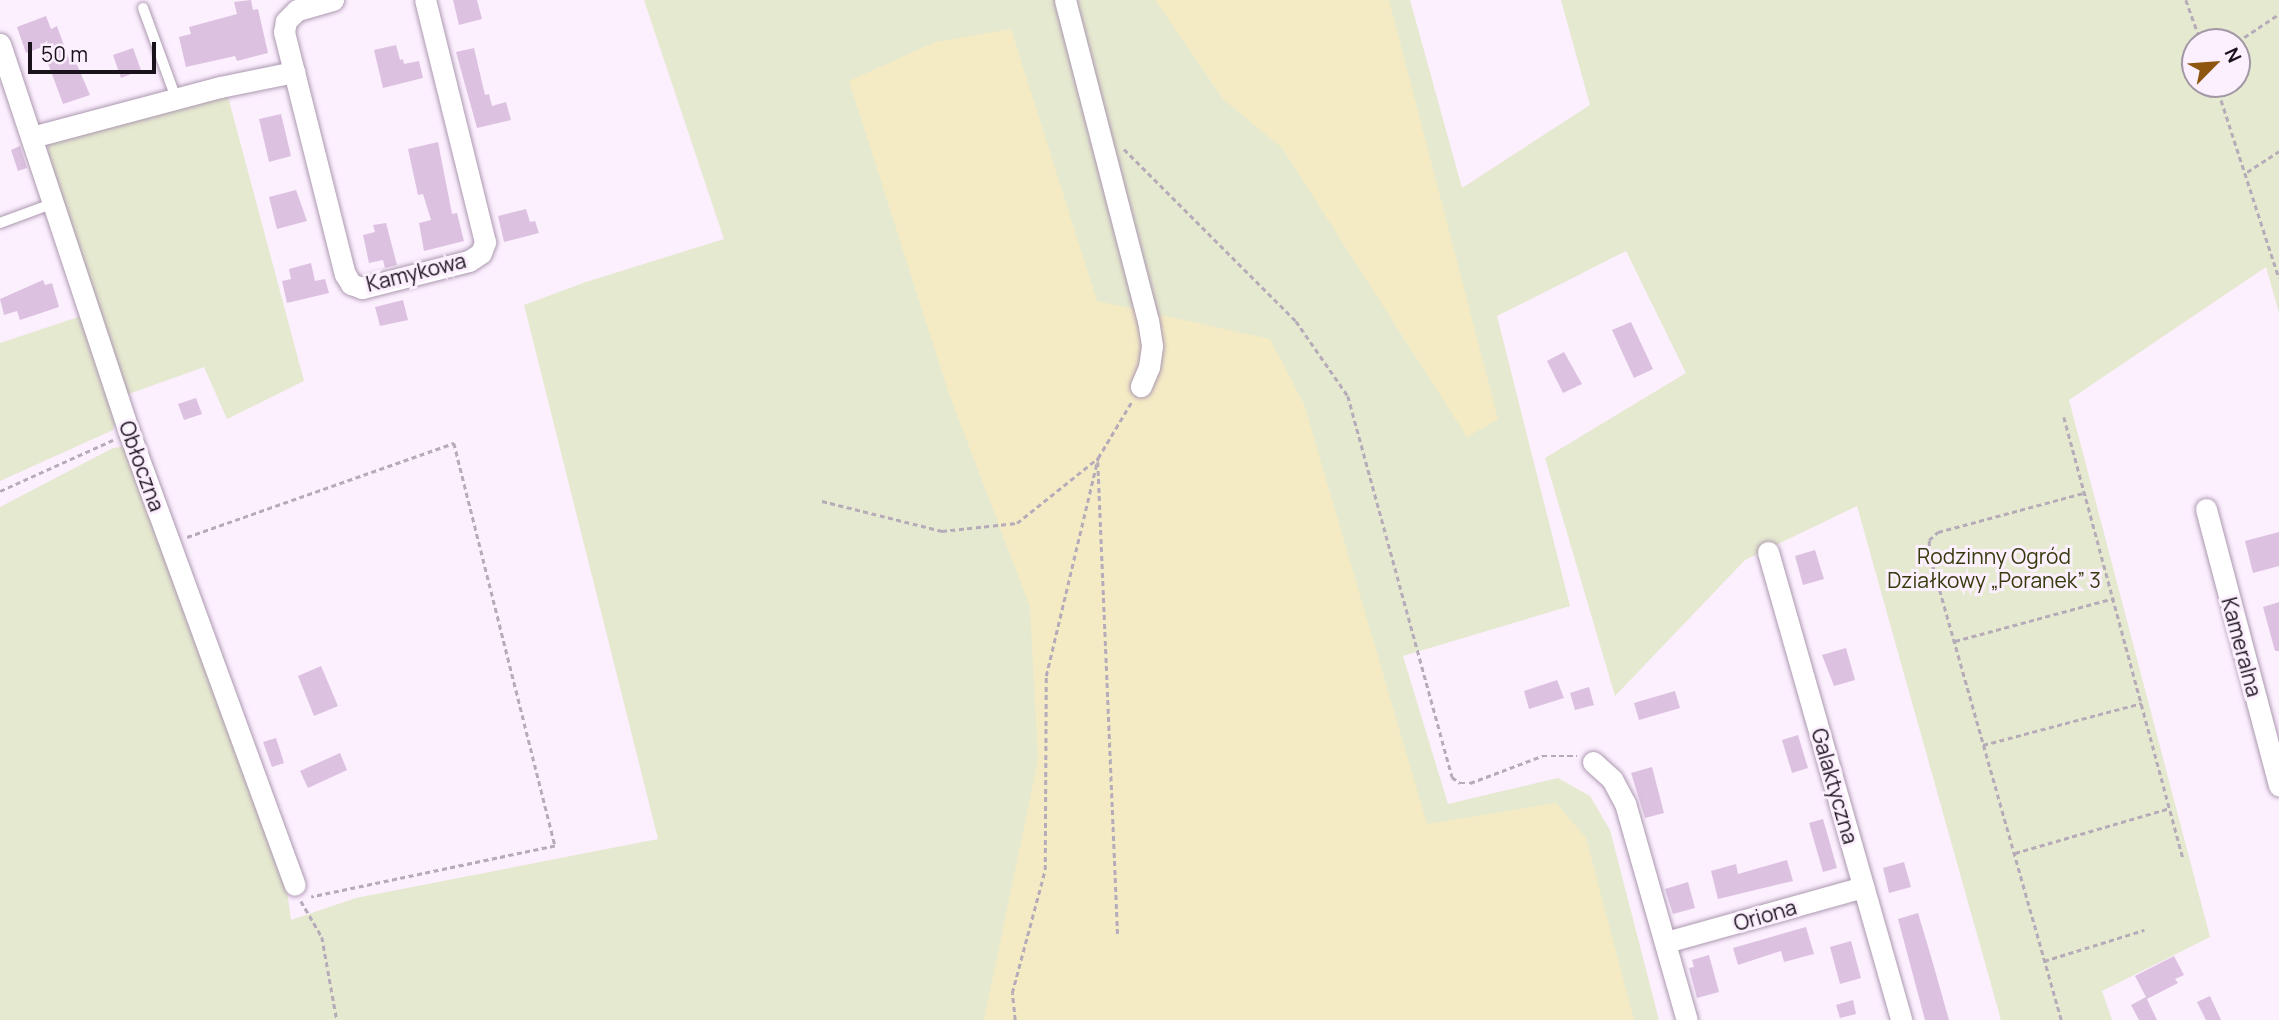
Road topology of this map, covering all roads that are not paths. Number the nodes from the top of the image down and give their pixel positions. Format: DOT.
graph roads {
  1 [pos="333,0"];
  2 [pos="425,0"];
  3 [pos="1065,0"];
  4 [pos="143,8"];
  5 [pos="0,44"];
  6 [pos="294,72"];
  7 [pos="176,99"];
  8 [pos="32,137"];
  9 [pos="54,203"];
  10 [pos="0,223"];
  11 [pos="1141,386"];
  12 [pos="2206,509"];
  13 [pos="1768,552"];
  14 [pos="1587,759"];
  15 [pos="2279,786"];
  16 [pos="1863,887"];
  17 [pos="298,892"];
  18 [pos="1666,942"];
  19 [pos="1687,1020"];
  20 [pos="1901,1020"];
  1 -- 6 [label="street, Kamykowa"];
  2 -- 6 [label="street, Kamykowa"];
  3 -- 11 [label="street"];
  4 -- 7 [label="lane"];
  5 -- 8 [label="street, Obłoczna"];
  6 -- 7 [label="street"];
  7 -- 8 [label="street"];
  8 -- 9 [label="street, Obłoczna"];
  9 -- 10 [label="lane"];
  9 -- 17 [label="street, Obłoczna"];
  12 -- 15 [label="street, Kameralna"];
  13 -- 16 [label="street, Galaktyczna"];
  14 -- 18 [label="street"];
  16 -- 18 [label="street, Oriona"];
  16 -- 20 [label="street, Galaktyczna"];
  18 -- 19 [label="street"];
}
